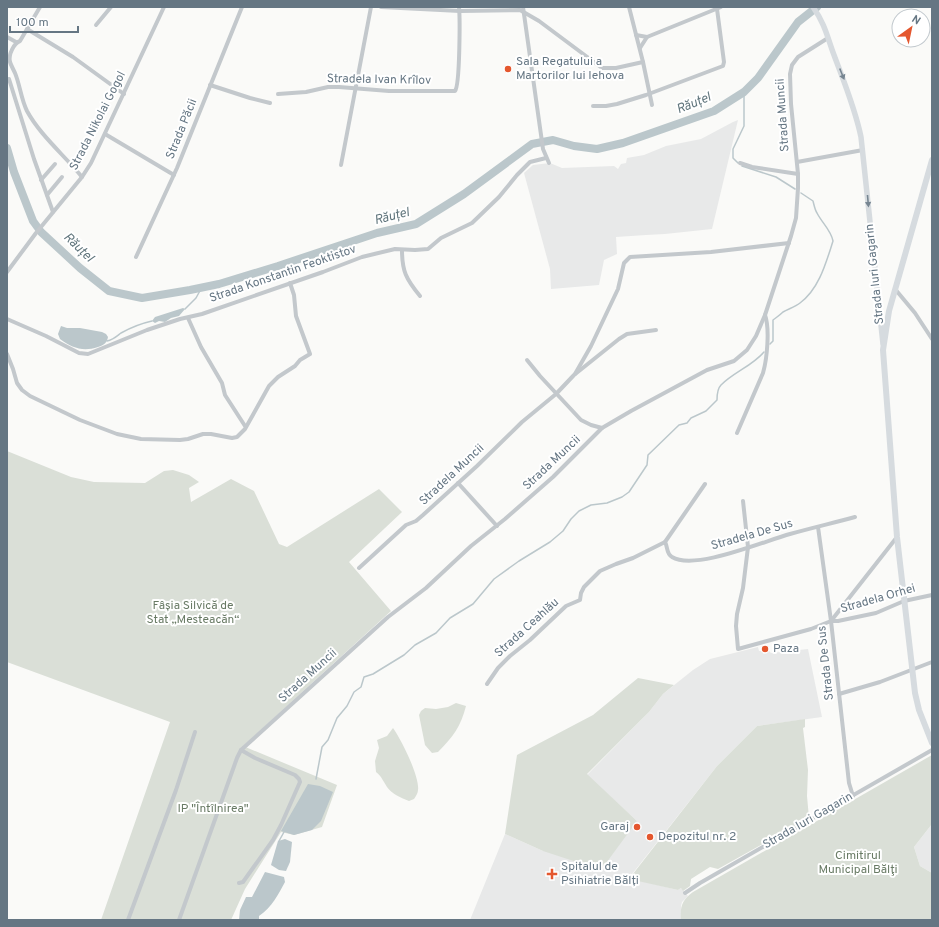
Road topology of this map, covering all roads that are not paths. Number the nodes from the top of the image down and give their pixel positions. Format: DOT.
graph roads {
  1 [pos="40,7"];
  2 [pos="111,7"];
  3 [pos="164,7"];
  4 [pos="242,7"];
  5 [pos="371,7"];
  6 [pos="381,7"];
  7 [pos="629,7"];
  8 [pos="813,7"];
  9 [pos="719,8"];
  10 [pos="459,9"];
  11 [pos="523,9"];
  12 [pos="96,25"];
  13 [pos="27,29"];
  14 [pos="636,35"];
  15 [pos="7,37"];
  16 [pos="647,37"];
  17 [pos="828,38"];
  18 [pos="16,42"];
  19 [pos="640,48"];
  20 [pos="643,62"];
  21 [pos="9,78"];
  22 [pos="210,85"];
  23 [pos="356,89"];
  24 [pos="651,93"];
  25 [pos="124,94"];
  26 [pos="278,94"];
  27 [pos="270,103"];
  28 [pos="652,105"];
  29 [pos="594,106"];
  30 [pos="104,134"];
  31 [pos="863,150"];
  32 [pos="546,158"];
  33 [pos="932,160"];
  34 [pos="797,162"];
  35 [pos="549,163"];
  36 [pos="740,163"];
  37 [pos="55,164"];
  38 [pos="341,165"];
  39 [pos="798,174"];
  40 [pos="174,175"];
  41 [pos="62,177"];
  42 [pos="82,177"];
  43 [pos="41,180"];
  44 [pos="47,195"];
  45 [pos="53,212"];
  46 [pos="789,243"];
  47 [pos="402,250"];
  48 [pos="136,257"];
  49 [pos="7,272"];
  50 [pos="290,283"];
  51 [pos="894,289"];
  52 [pos="420,296"];
  53 [pos="765,315"];
  54 [pos="188,318"];
  55 [pos="7,319"];
  56 [pos="656,330"];
  57 [pos="932,339"];
  58 [pos="883,350"];
  59 [pos="7,354"];
  60 [pos="527,360"];
  61 [pos="574,375"];
  62 [pos="556,394"];
  63 [pos="245,426"];
  64 [pos="602,428"];
  65 [pos="737,433"];
  66 [pos="458,483"];
  67 [pos="704,484"];
  68 [pos="743,501"];
  69 [pos="854,517"];
  70 [pos="497,526"];
  71 [pos="818,527"];
  72 [pos="898,537"];
  73 [pos="665,542"];
  74 [pos="748,548"];
  75 [pos="359,568"];
  76 [pos="932,595"];
  77 [pos="904,601"];
  78 [pos="831,621"];
  79 [pos="932,662"];
  80 [pos="912,669"];
  81 [pos="487,684"];
  82 [pos="839,694"];
  83 [pos="195,732"];
  84 [pos="932,743"];
  85 [pos="241,750"];
  86 [pos="932,750"];
  87 [pos="853,796"];
  88 [pos="239,883"];
  89 [pos="685,893"];
  90 [pos="128,920"];
  91 [pos="179,920"];
  1 -- 13 [label="street"];
  2 -- 12 [label="street"];
  3 -- 25 [label="street, Strada Nikolai Gogol"];
  4 -- 22 [label="street, Strada Păcii"];
  5 -- 23 [label="street"];
  6 -- 10 [label="street"];
  7 -- 14 [label="street"];
  8 -- 17 [label="street, Strada Iuri Gagarin"];
  9 -- 16 [label="street"];
  9 -- 24 [label="street"];
  10 -- 11 [label="street"];
  10 -- 23 [label="street, Stradela Ivan Krîlov"];
  11 -- 20 [label="street"];
  11 -- 32 [label="street"];
  13 -- 18 [label="street"];
  13 -- 25 [label="street"];
  14 -- 16 [label="street"];
  14 -- 19 [label="street"];
  15 -- 18 [label="street"];
  16 -- 19 [label="street"];
  17 -- 31 [label="street, Strada Iuri Gagarin, one-way"];
  17 -- 34 [label="street, Strada Muncii"];
  18 -- 42 [label="street"];
  19 -- 20 [label="street"];
  20 -- 24 [label="street"];
  21 -- 43 [label="street"];
  22 -- 27 [label="street"];
  22 -- 40 [label="street, Strada Păcii"];
  23 -- 26 [label="street, Stradela Ivan Krîlov"];
  23 -- 38 [label="street"];
  24 -- 28 [label="street"];
  24 -- 29 [label="street"];
  25 -- 30 [label="street, Strada Nikolai Gogol"];
  30 -- 40 [label="street"];
  30 -- 42 [label="street, Strada Nikolai Gogol"];
  31 -- 34 [label="street, Strada Muncii"];
  31 -- 58 [label="street, Strada Iuri Gagarin, one-way"];
  32 -- 35 [label="street"];
  32 -- 47 [label="street, Strada Konstantin Feoktistov"];
  33 -- 51 [label="main road"];
  34 -- 39 [label="street, Strada Muncii"];
  36 -- 39 [label="street"];
  37 -- 43 [label="street"];
  39 -- 46 [label="street, Strada Muncii"];
  40 -- 48 [label="street, Strada Păcii"];
  41 -- 44 [label="street"];
  42 -- 45 [label="street, Strada Nikolai Gogol"];
  43 -- 44 [label="street"];
  44 -- 45 [label="street"];
  45 -- 49 [label="street, Strada Nikolai Gogol"];
  46 -- 53 [label="street, Strada Muncii"];
  46 -- 61 [label="street"];
  47 -- 50 [label="street, Strada Konstantin Feoktistov"];
  47 -- 52 [label="street"];
  50 -- 54 [label="street, Strada Konstantin Feoktistov"];
  50 -- 63 [label="street"];
  51 -- 57 [label="street"];
  51 -- 58 [label="main road"];
  53 -- 64 [label="street, Strada Muncii"];
  53 -- 65 [label="street"];
  54 -- 55 [label="street, Strada Konstantin Feoktistov"];
  54 -- 63 [label="street"];
  56 -- 61 [label="street, Stradela Muncii"];
  58 -- 72 [label="main road, Strada Iuri Gagarin"];
  59 -- 63 [label="street"];
  60 -- 62 [label="street"];
  61 -- 62 [label="street, Stradela Muncii"];
  62 -- 64 [label="street"];
  62 -- 66 [label="street, Stradela Muncii"];
  64 -- 70 [label="street, Strada Muncii"];
  66 -- 70 [label="street"];
  66 -- 75 [label="street, Stradela Muncii"];
  67 -- 73 [label="street, Strada Ceahlău"];
  68 -- 74 [label="street"];
  69 -- 71 [label="street, Stradela De Sus"];
  70 -- 85 [label="street, Strada Muncii"];
  71 -- 74 [label="street, Stradela De Sus"];
  71 -- 78 [label="street, Strada De Sus"];
  72 -- 77 [label="main road, Strada Iuri Gagarin"];
  72 -- 78 [label="street"];
  73 -- 74 [label="street, Stradela De Sus"];
  73 -- 81 [label="street, Strada Ceahlău"];
  74 -- 78 [label="street, Stradela Orhei"];
  76 -- 77 [label="street, Stradela Orhei"];
  77 -- 78 [label="street, Stradela Orhei"];
  77 -- 80 [label="main road, Strada Iuri Gagarin"];
  78 -- 82 [label="street, Strada De Sus"];
  79 -- 80 [label="street"];
  80 -- 82 [label="street"];
  80 -- 84 [label="main road, Strada Iuri Gagarin"];
  82 -- 87 [label="street, Strada De Sus"];
  83 -- 90 [label="street"];
  85 -- 88 [label="street"];
  85 -- 91 [label="street"];
  86 -- 87 [label="street, Strada Iuri Gagarin"];
  87 -- 89 [label="street, Strada Iuri Gagarin"];
}
